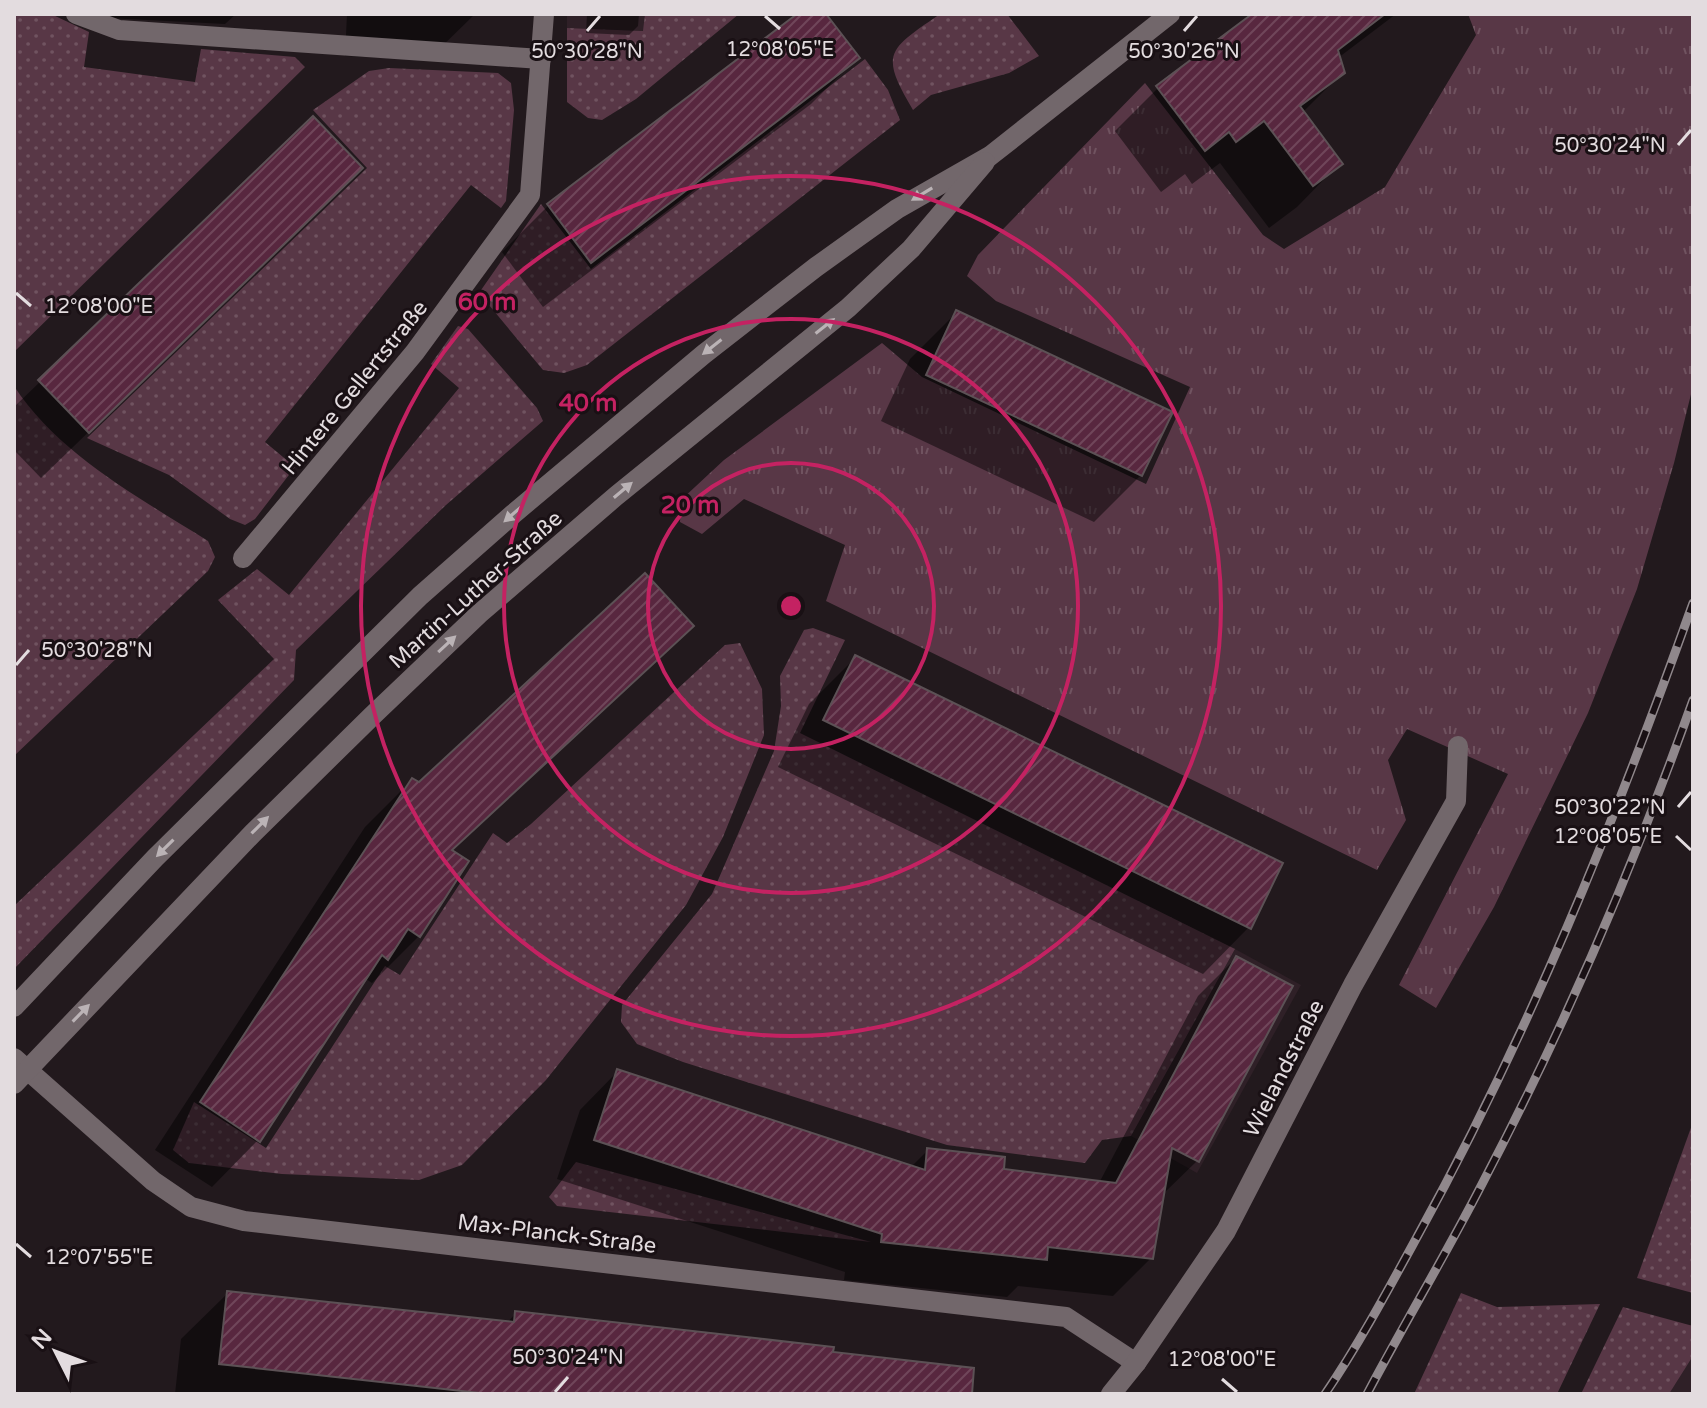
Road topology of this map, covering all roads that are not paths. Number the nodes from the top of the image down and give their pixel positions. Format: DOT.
graph roads {
  1 [pos="76,14"];
  2 [pos="544,14"];
  3 [pos="1170,14"];
  4 [pos="541,59"];
  5 [pos="990,156"];
  6 [pos="243,558"];
  7 [pos="1458,746"];
  8 [pos="14,1007"];
  9 [pos="18,1070"];
  10 [pos="1136,1363"];
  11 [pos="1111,1394"];
  1 -- 4 [label="street"];
  2 -- 4 [label="street, Hintere Gellertstraße"];
  3 -- 5 [label="street, Martin-Luther-Straße"];
  4 -- 6 [label="street, Hintere Gellertstraße"];
  5 -- 8 [label="street, Martin-Luther-Straße, one-way"];
  9 -- 5 [label="street, Martin-Luther-Straße, one-way"];
  7 -- 10 [label="street, Wielandstraße"];
  9 -- 10 [label="street, Max-Planck-Straße"];
  10 -- 11 [label="street, Wielandstraße"];
}
